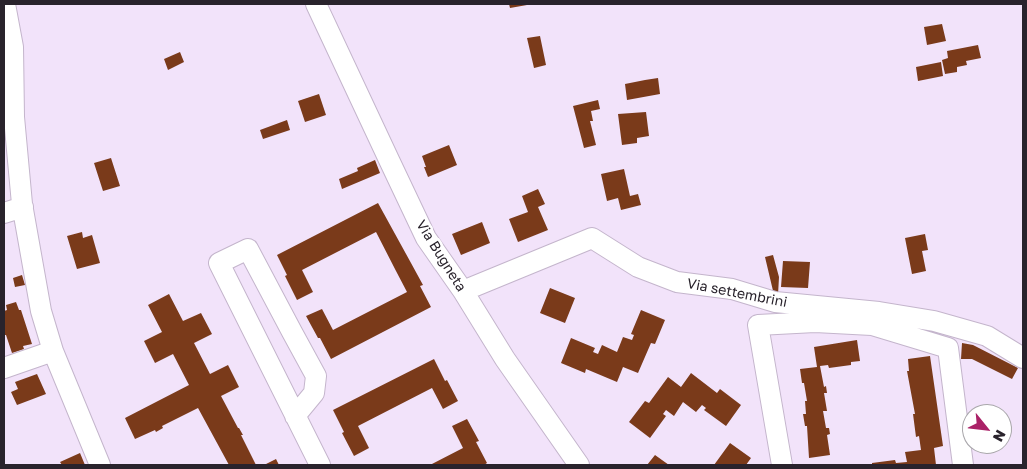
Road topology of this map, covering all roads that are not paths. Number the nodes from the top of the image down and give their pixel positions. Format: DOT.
graph roads {
  1 [pos="5,4"];
  2 [pos="316,4"];
  3 [pos="9,119"];
  4 [pos="23,207"];
  5 [pos="4,213"];
  6 [pos="463,291"];
  7 [pos="53,351"];
  8 [pos="1023,358"];
  9 [pos="4,368"];
  10 [pos="295,416"];
  11 [pos="100,465"];
  12 [pos="320,465"];
  13 [pos="580,465"];
  14 [pos="782,465"];
  15 [pos="963,465"];
  1 -- 3 [label="street"];
  2 -- 6 [label="street, Via Bugneta"];
  3 -- 4 [label="street"];
  4 -- 5 [label="street"];
  4 -- 7 [label="street"];
  6 -- 8 [label="street, Via settembrini"];
  6 -- 13 [label="street, Via Bugneta"];
  7 -- 9 [label="street"];
  7 -- 11 [label="street"];
  10 -- 10 [label="street"];
  10 -- 12 [label="street"];
  14 -- 15 [label="street"];
}
